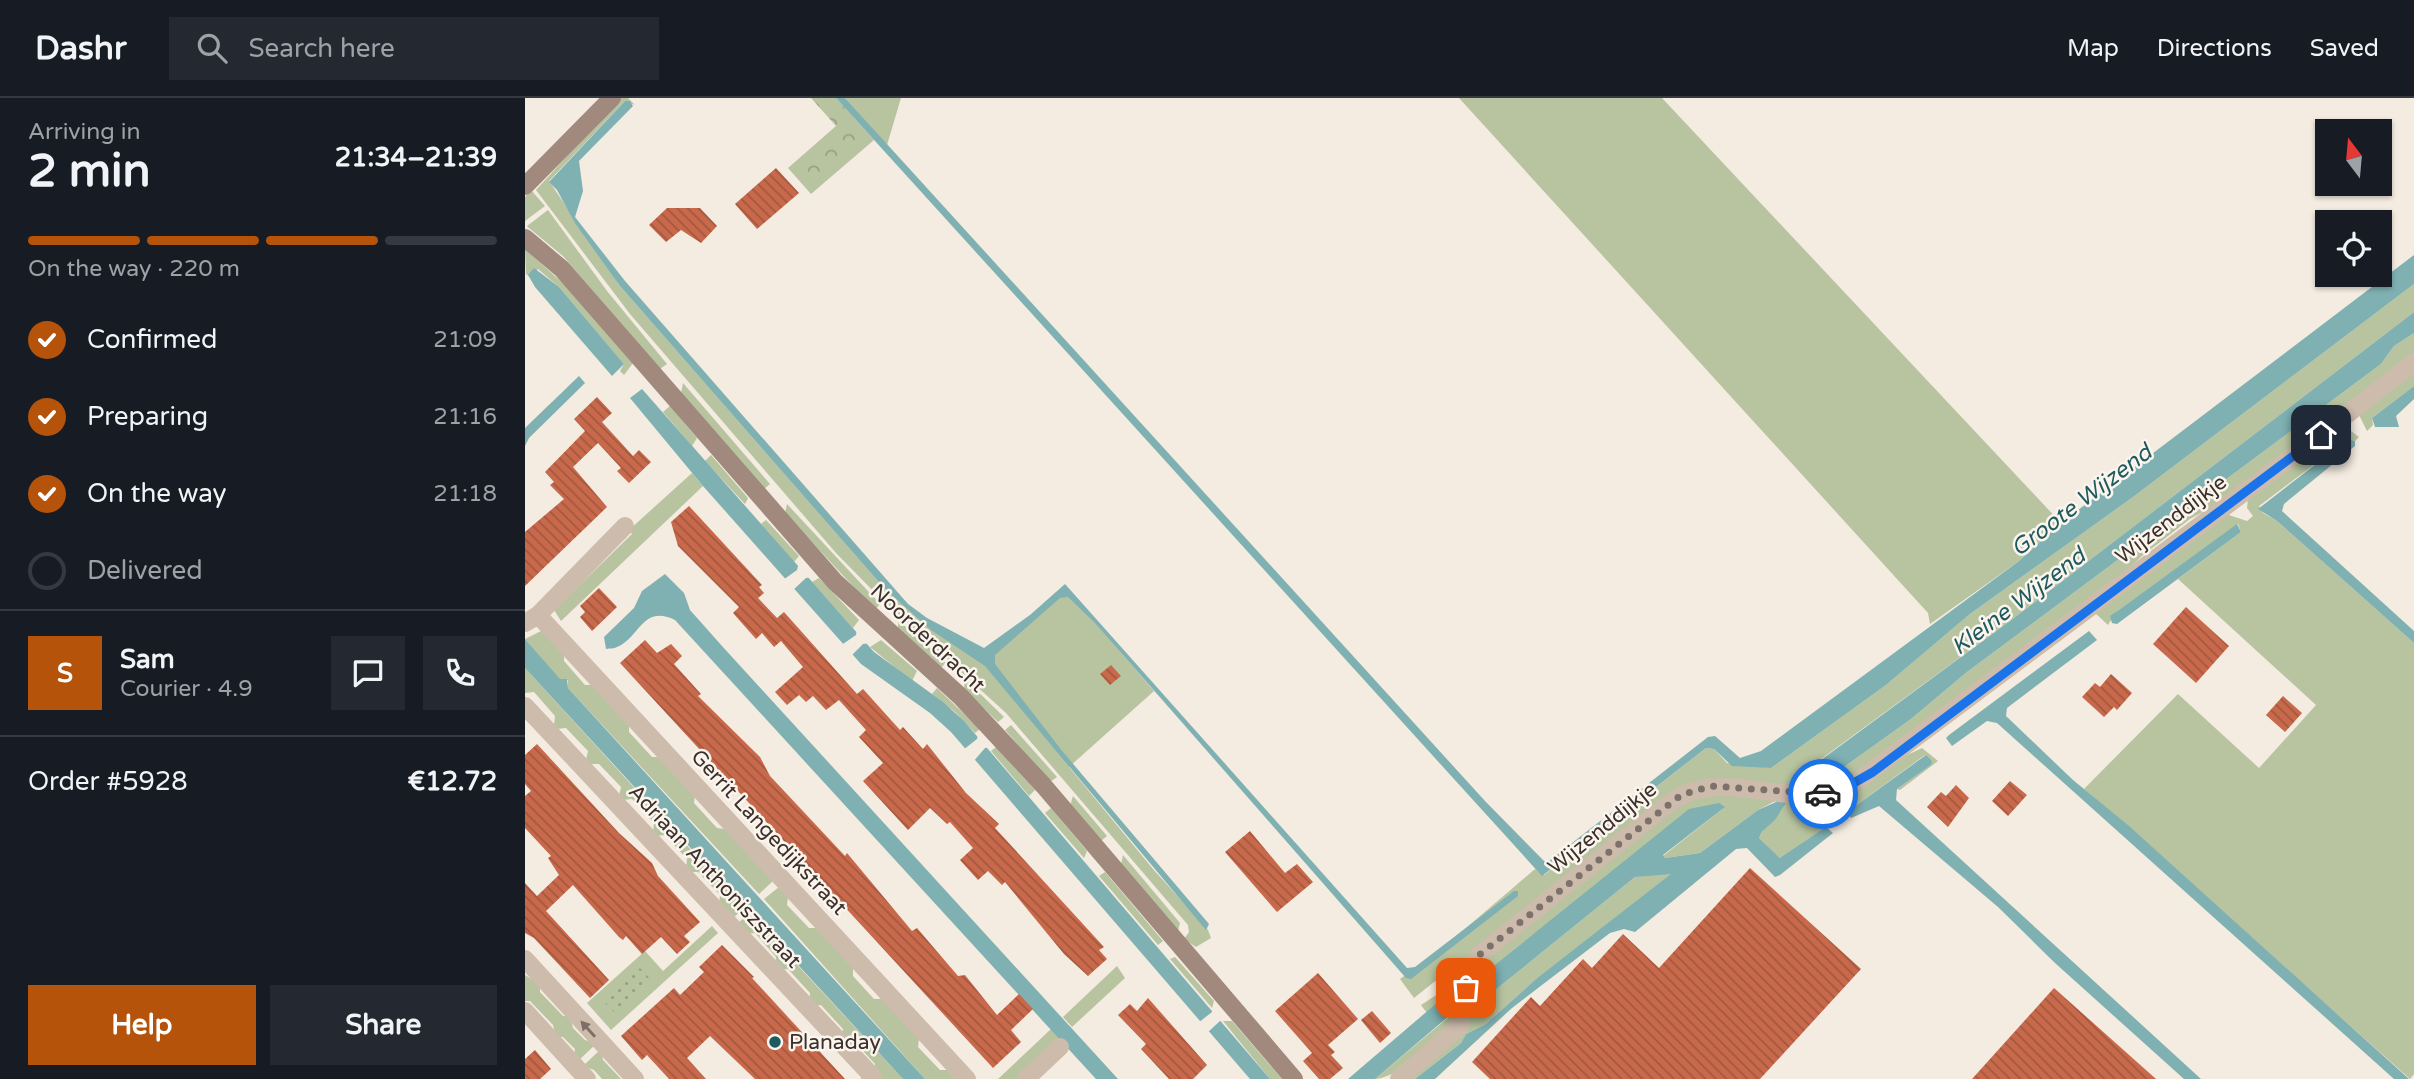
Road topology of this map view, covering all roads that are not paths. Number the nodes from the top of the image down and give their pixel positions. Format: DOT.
graph roads {
  1 [pos="612,98"];
  2 [pos="525,186"];
  3 [pos="525,238"];
  4 [pos="2414,362"];
  5 [pos="625,526"];
  6 [pos="531,619"];
  7 [pos="525,706"];
  8 [pos="525,959"];
  9 [pos="525,1011"];
  10 [pos="1060,1047"];
  11 [pos="872,1078"];
  12 [pos="587,1079"];
  13 [pos="635,1079"];
  14 [pos="967,1079"];
  15 [pos="1026,1079"];
  16 [pos="1294,1079"];
  17 [pos="1399,1079"];
  1 -- 2 [label="street"];
  3 -- 16 [label="street, Noorderdracht"];
  4 -- 17 [label="street, Wijzenddijkje"];
  5 -- 6 [label="street"];
  6 -- 14 [label="street, Gerrit Langedijkstraat"];
  7 -- 11 [label="street, Adriaan Anthoniszstraat"];
  13 -- 8 [label="street, one-way"];
  9 -- 12 [label="street"];
  10 -- 15 [label="street"];
}
